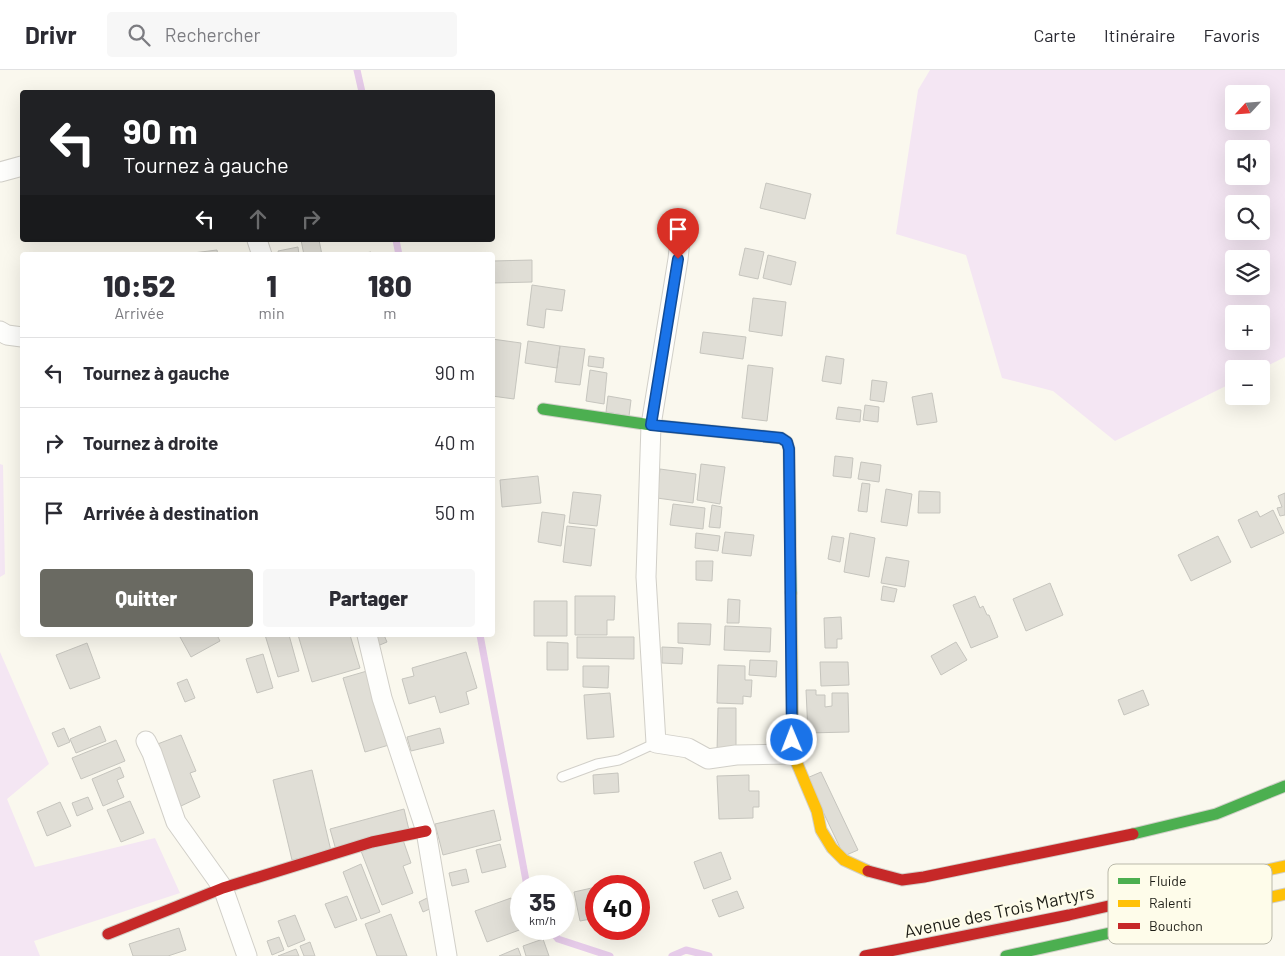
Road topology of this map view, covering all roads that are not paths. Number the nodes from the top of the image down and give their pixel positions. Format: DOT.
graph roads {
  1 [pos="20,167"];
  2 [pos="0,172"];
  3 [pos="682,222"];
  4 [pos="0,331"];
  5 [pos="20,337"];
  6 [pos="544,409"];
  7 [pos="651,425"];
  8 [pos="367,637"];
  9 [pos="146,741"];
  10 [pos="656,743"];
  11 [pos="793,754"];
  12 [pos="562,778"];
  13 [pos="1285,786"];
  14 [pos="426,831"];
  15 [pos="1285,866"];
  16 [pos="1272,869"];
  17 [pos="223,888"];
  18 [pos="1285,894"];
  19 [pos="1272,897"];
  20 [pos="1108,906"];
  21 [pos="1108,933"];
  22 [pos="108,934"];
  23 [pos="247,956"];
  24 [pos="447,956"];
  25 [pos="865,956"];
  26 [pos="1006,956"];
  1 -- 2 [label="street"];
  3 -- 7 [label="street"];
  4 -- 5 [label="street"];
  6 -- 7 [label="main road"];
  7 -- 10 [label="street"];
  7 -- 11 [label="main road"];
  8 -- 14 [label="street"];
  9 -- 17 [label="street"];
  10 -- 11 [label="street"];
  10 -- 12 [label="lane"];
  11 -- 13 [label="main road"];
  14 -- 17 [label="main road"];
  14 -- 24 [label="street"];
  15 -- 16 [label="main road, Avenue des Trois Martyrs"];
  17 -- 22 [label="main road"];
  17 -- 23 [label="street"];
  18 -- 19 [label="main road"];
  20 -- 25 [label="main road, Avenue des Trois Martyrs"];
  21 -- 26 [label="main road"];
}
